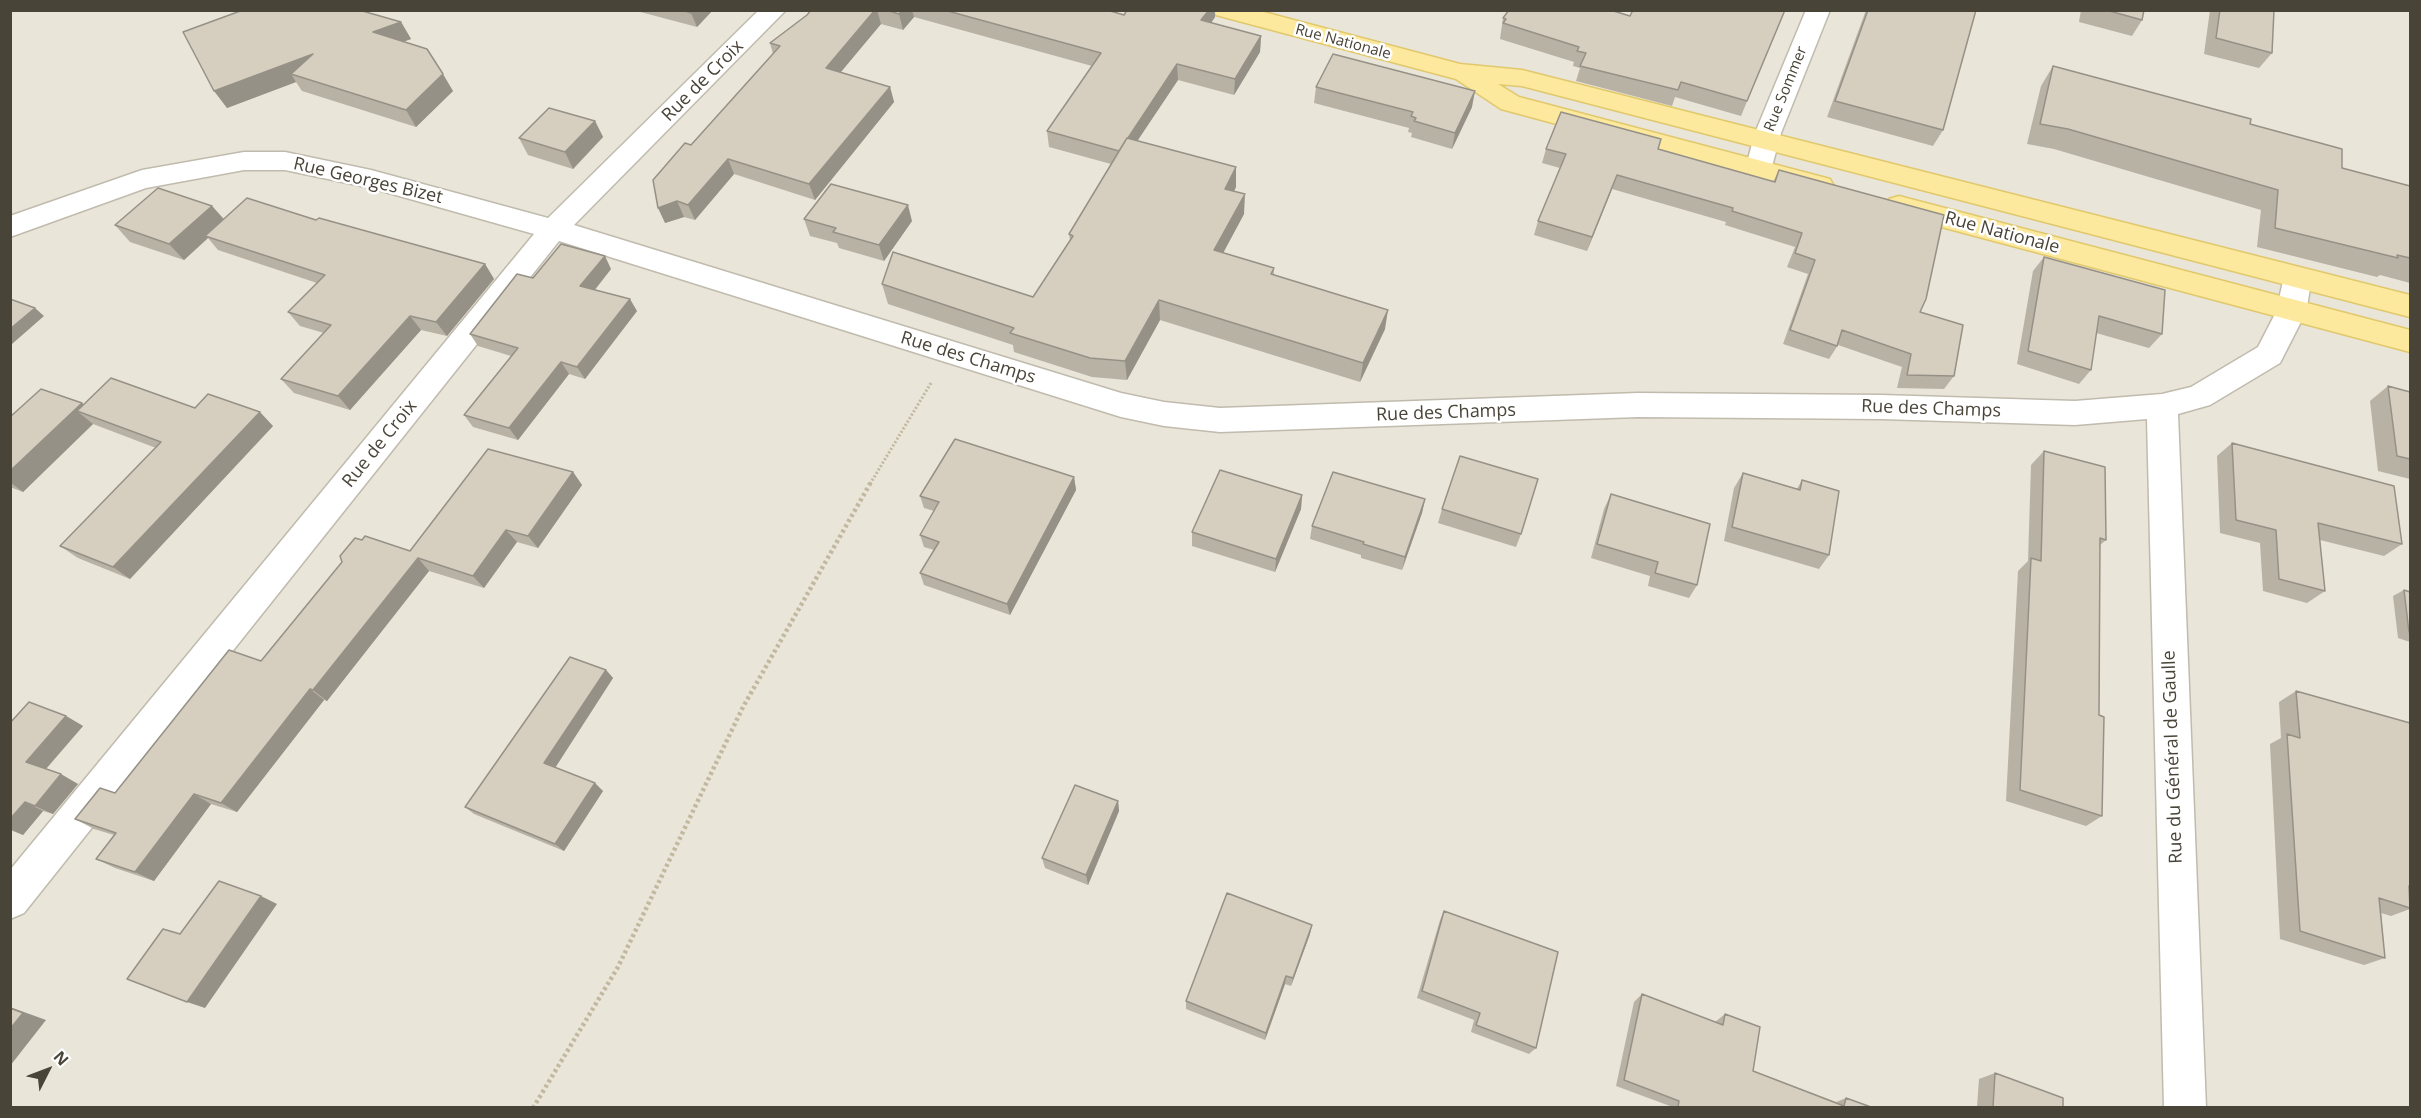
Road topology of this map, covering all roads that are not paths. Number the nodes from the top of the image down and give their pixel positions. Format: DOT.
graph roads {
  1 [pos="774,10"];
  2 [pos="1225,10"];
  3 [pos="1818,10"];
  4 [pos="1460,72"];
  5 [pos="1766,141"];
  6 [pos="1758,170"];
  7 [pos="1840,191"];
  8 [pos="1874,200"];
  9 [pos="10,227"];
  10 [pos="553,229"];
  11 [pos="2298,277"];
  12 [pos="2410,306"];
  13 [pos="2291,309"];
  14 [pos="2410,341"];
  15 [pos="2162,406"];
  16 [pos="10,900"];
  17 [pos="2185,1107"];
  1 -- 10 [label="street, Rue de Croix"];
  2 -- 4 [label="main road, Rue Nationale"];
  3 -- 5 [label="street, Rue Sommer"];
  4 -- 5 [label="main road, Rue Nationale"];
  4 -- 6 [label="main road, Rue Nationale"];
  5 -- 6 [label="street, Rue Sommer"];
  5 -- 11 [label="main road, Rue Nationale"];
  6 -- 7 [label="main road, Rue Nationale"];
  8 -- 13 [label="main road, Rue Nationale"];
  9 -- 10 [label="street, Rue Georges Bizet"];
  10 -- 15 [label="street, Rue des Champs"];
  10 -- 16 [label="street, Rue de Croix"];
  11 -- 12 [label="main road, Rue Nationale"];
  11 -- 13 [label="street, Rue des Champs"];
  13 -- 14 [label="main road, Rue Nationale"];
  13 -- 15 [label="street, Rue des Champs"];
  15 -- 17 [label="street, Rue du Général de Gaulle"];
}
